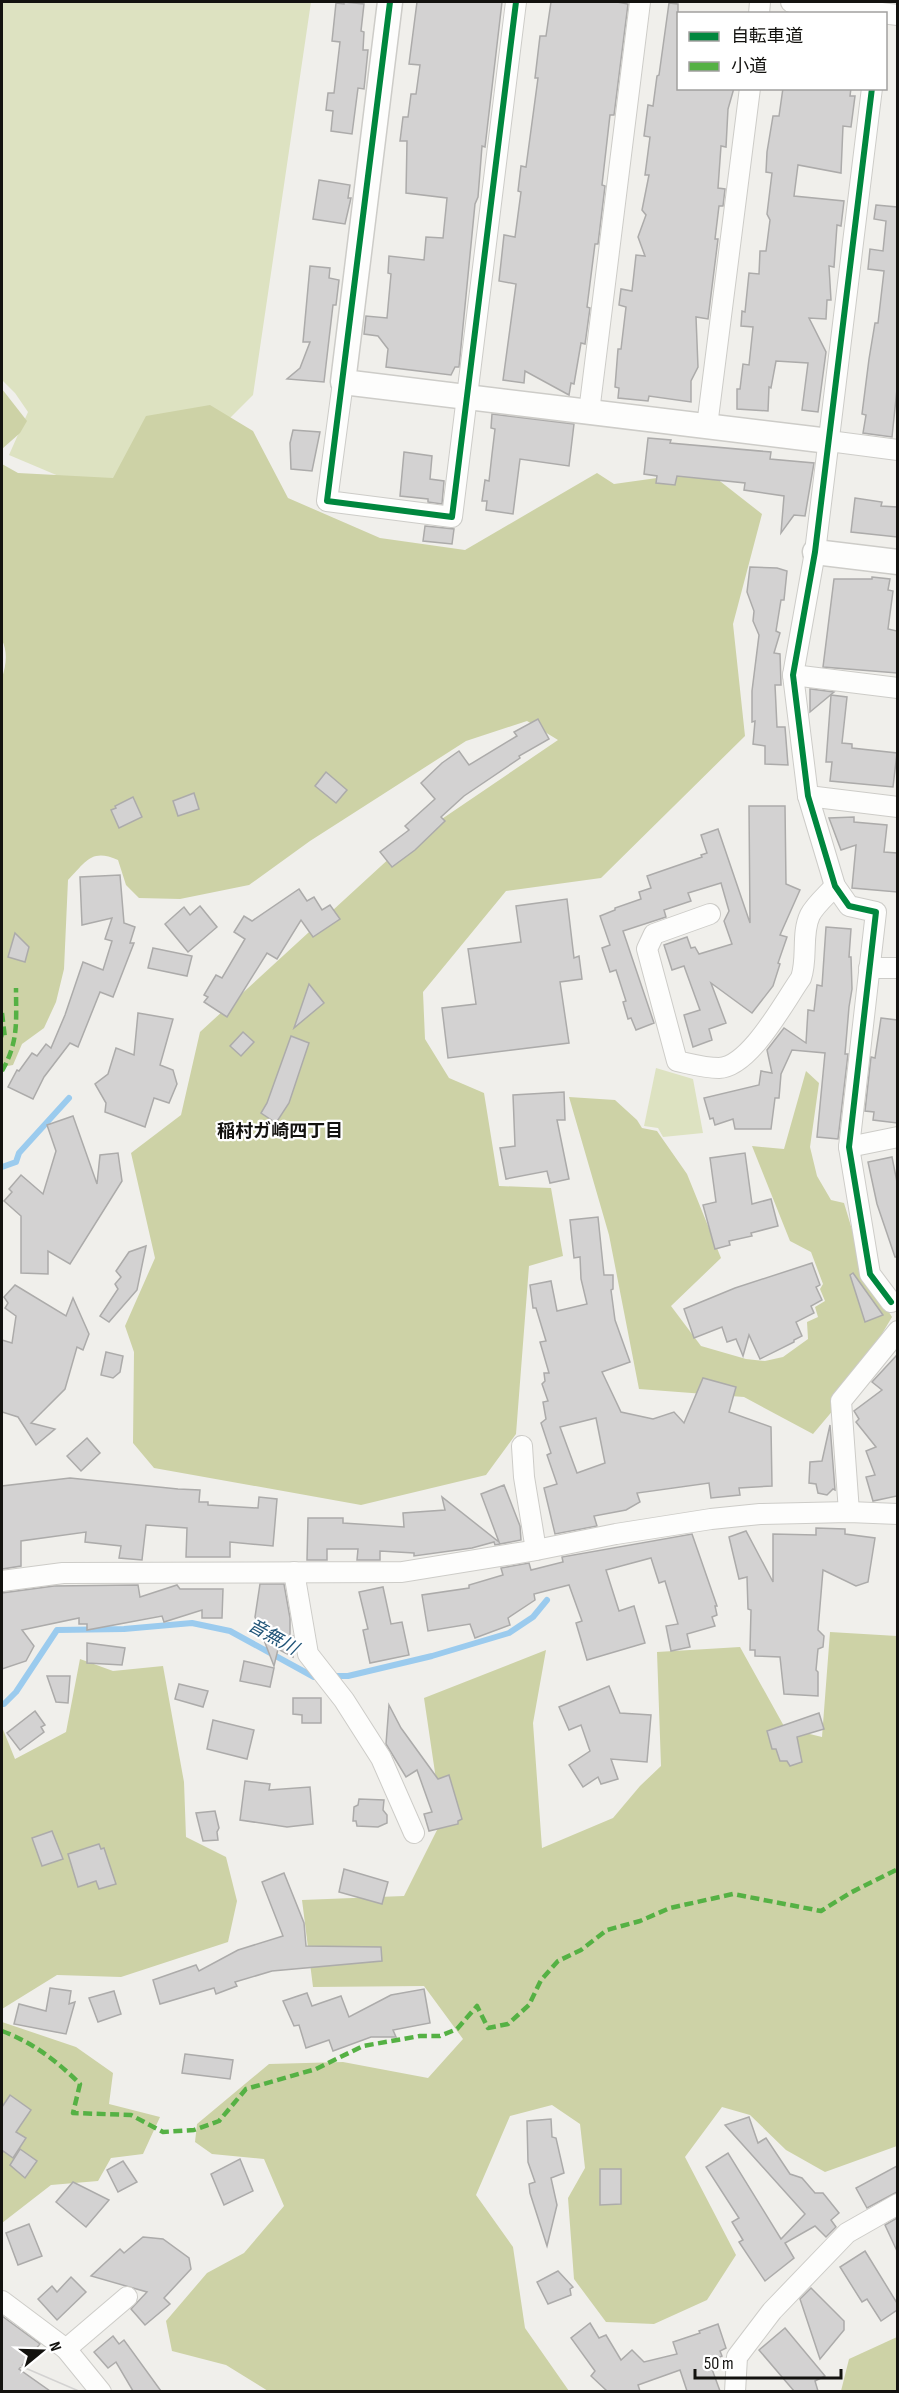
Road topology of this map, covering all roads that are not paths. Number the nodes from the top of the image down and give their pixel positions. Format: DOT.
graph roads {
  1 [pos="390,2"];
  2 [pos="516,2"];
  3 [pos="640,2"];
  4 [pos="791,2"];
  5 [pos="886,11"];
  6 [pos="750,90"];
  7 [pos="872,90"];
  8 [pos="342,382"];
  9 [pos="466,397"];
  10 [pos="589,412"];
  11 [pos="707,426"];
  12 [pos="829,441"];
  13 [pos="897,450"];
  14 [pos="815,552"];
  15 [pos="897,562"];
  16 [pos="793,675"];
  17 [pos="897,688"];
  18 [pos="808,796"];
  19 [pos="897,807"];
  20 [pos="835,886"];
  21 [pos="710,914"];
  22 [pos="869,968"];
  23 [pos="897,968"];
  24 [pos="897,1137"];
  25 [pos="849,1147"];
  26 [pos="895,1303"];
  27 [pos="897,1331"];
  28 [pos="522,1446"];
  29 [pos="849,1512"];
  30 [pos="897,1514"];
  31 [pos="536,1550"];
  32 [pos="294,1572"];
  33 [pos="2,1581"];
  34 [pos="414,1833"];
  35 [pos="897,2204"];
  36 [pos="127,2297"];
  37 [pos="2,2301"];
  38 [pos="66,2349"];
  39 [pos="101,2391"];
  40 [pos="735,2391"];
  1 -- 8 [label="street"];
  2 -- 9 [label="street"];
  3 -- 10 [label="street"];
  4 -- 5 [label="street"];
  6 -- 11 [label="street"];
  7 -- 12 [label="street"];
  8 -- 9 [label="street"];
  8 -- 9 [label="street"];
  9 -- 10 [label="street"];
  10 -- 11 [label="street"];
  11 -- 12 [label="street"];
  12 -- 13 [label="street"];
  12 -- 14 [label="street"];
  14 -- 15 [label="street"];
  14 -- 16 [label="street"];
  16 -- 17 [label="street"];
  16 -- 18 [label="street"];
  18 -- 19 [label="street"];
  18 -- 20 [label="street"];
  20 -- 21 [label="street"];
  20 -- 22 [label="street"];
  22 -- 23 [label="street"];
  22 -- 25 [label="street"];
  24 -- 25 [label="street"];
  25 -- 26 [label="street"];
  27 -- 29 [label="street"];
  28 -- 31 [label="street"];
  29 -- 30 [label="street"];
  29 -- 31 [label="street"];
  31 -- 32 [label="street"];
  32 -- 33 [label="street"];
  32 -- 34 [label="street"];
  35 -- 40 [label="street"];
  36 -- 38 [label="street"];
  37 -- 38 [label="street"];
  38 -- 39 [label="street"];
}
